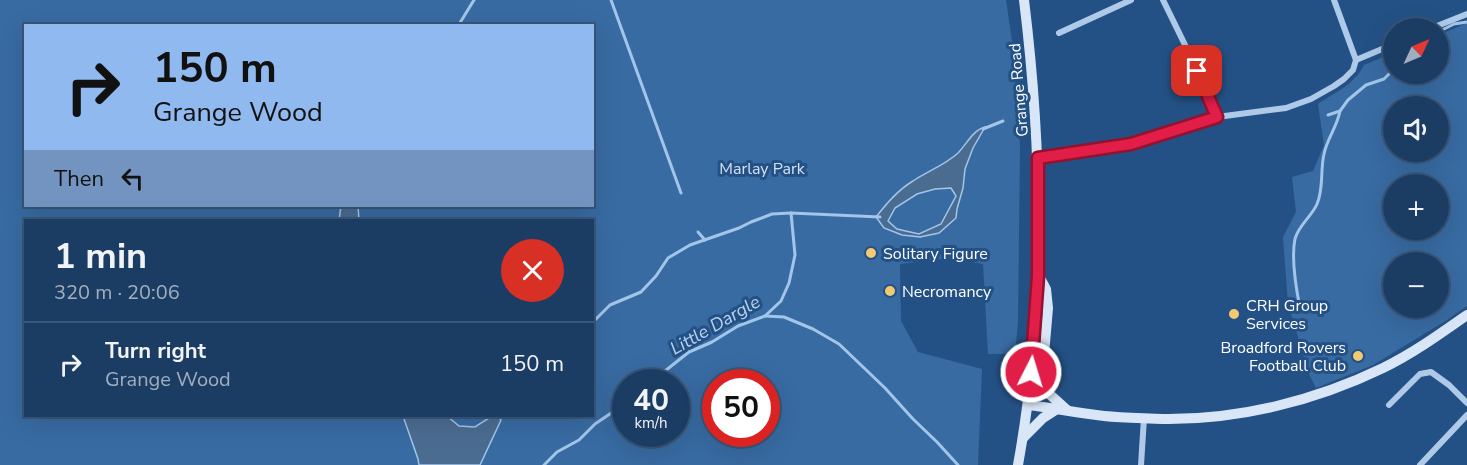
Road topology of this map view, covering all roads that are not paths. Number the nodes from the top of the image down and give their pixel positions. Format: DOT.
graph roads {
  1 [pos="1024,0"];
  2 [pos="1131,0"];
  3 [pos="1163,0"];
  4 [pos="1334,0"];
  5 [pos="1467,14"];
  6 [pos="1449,21"];
  7 [pos="1059,33"];
  8 [pos="1383,49"];
  9 [pos="1356,60"];
  10 [pos="1217,117"];
  11 [pos="1038,158"];
  12 [pos="1038,276"];
  13 [pos="1467,315"];
  14 [pos="1467,403"];
  15 [pos="1028,405"];
  16 [pos="1389,405"];
  17 [pos="1062,410"];
  18 [pos="1467,415"];
  19 [pos="1144,418"];
  20 [pos="1023,438"];
  21 [pos="1018,465"];
  22 [pos="1141,465"];
  23 [pos="1420,465"];
  1 -- 11 [label="main road, Grange Road"];
  2 -- 7 [label="street"];
  3 -- 10 [label="street"];
  4 -- 9 [label="street"];
  5 -- 6 [label="street"];
  8 -- 9 [label="street"];
  9 -- 10 [label="street"];
  10 -- 11 [label="street"];
  11 -- 12 [label="main road, Grange Road"];
  12 -- 15 [label="main road, Grange Road"];
  12 -- 17 [label="main road"];
  13 -- 19 [label="main road"];
  14 -- 16 [label="street"];
  15 -- 17 [label="main road"];
  15 -- 20 [label="main road, Grange Road"];
  17 -- 19 [label="main road"];
  17 -- 20 [label="main road"];
  18 -- 23 [label="street"];
  19 -- 22 [label="street"];
  20 -- 21 [label="main road, Grange Road"];
}
